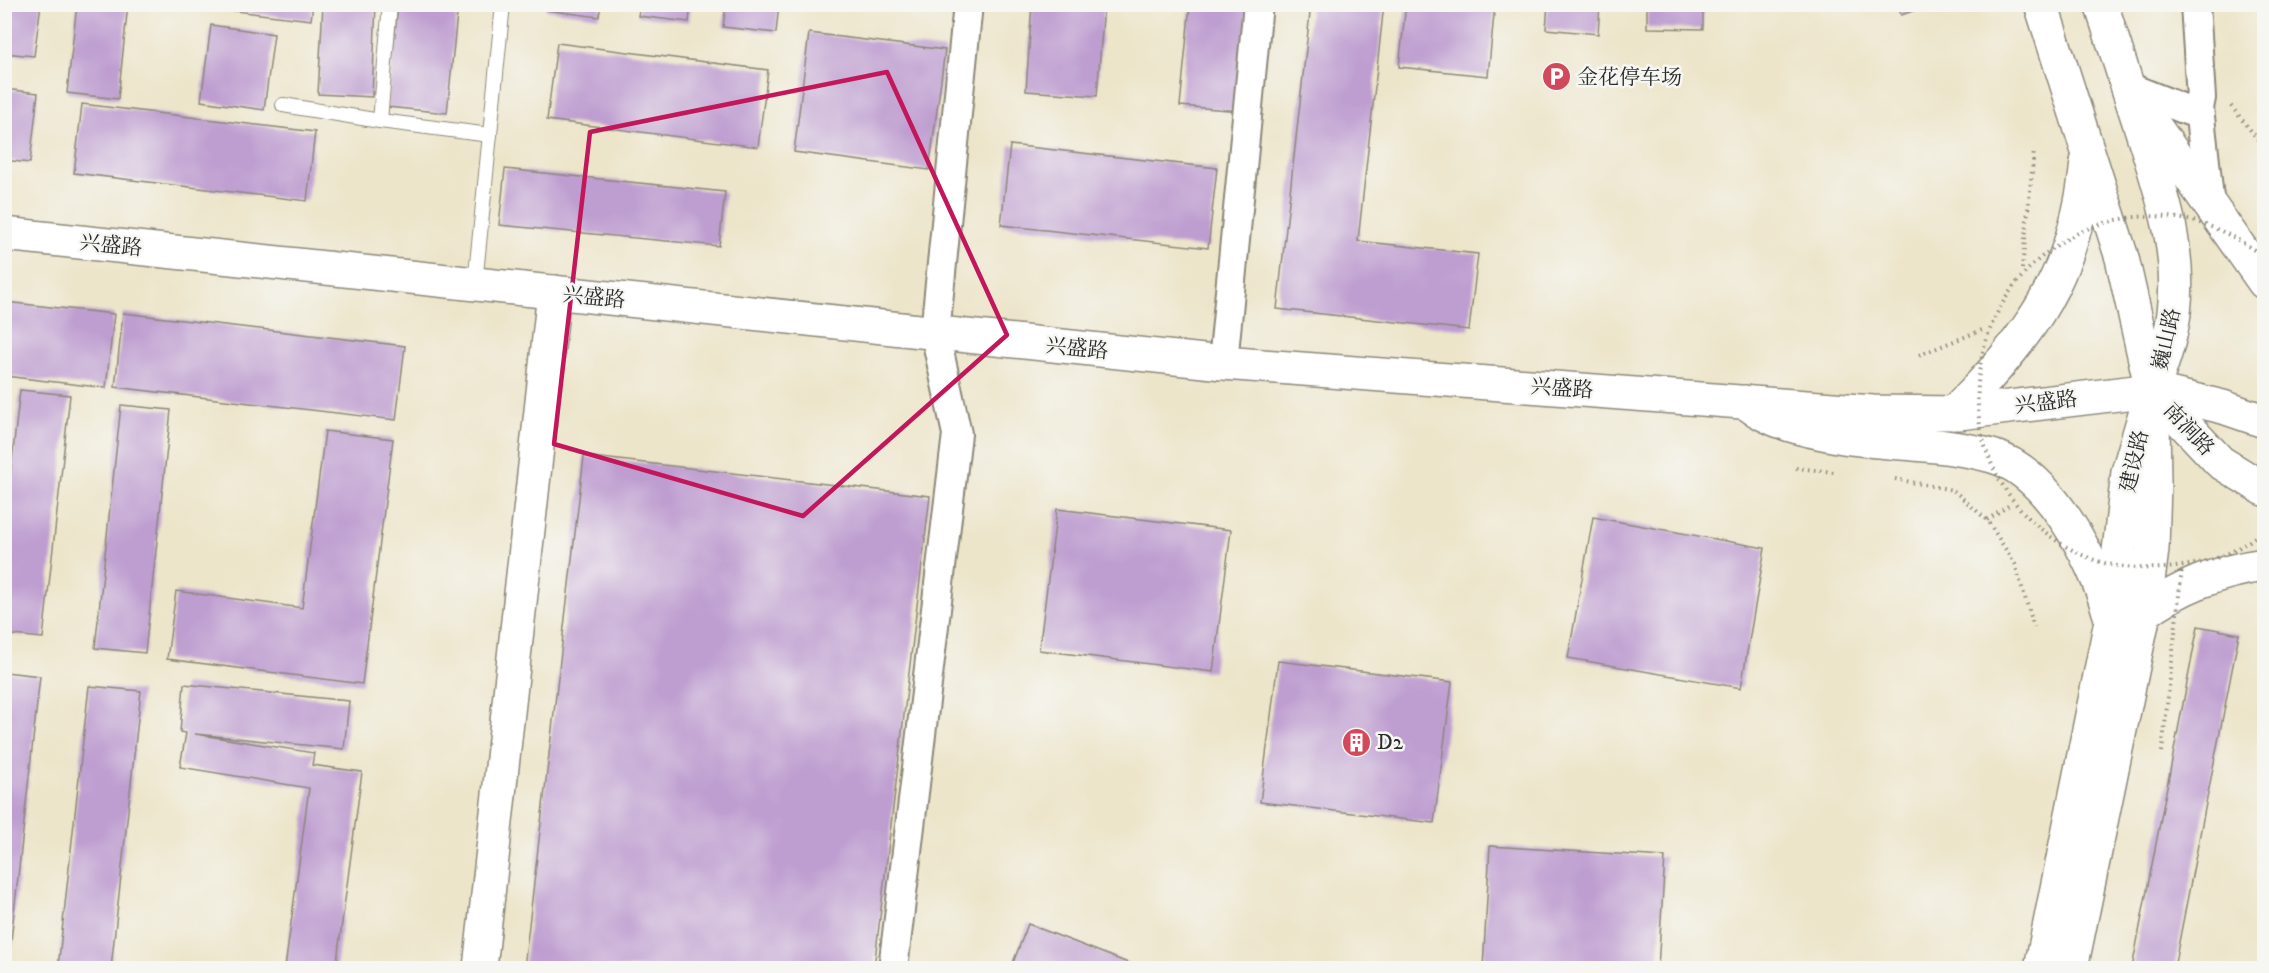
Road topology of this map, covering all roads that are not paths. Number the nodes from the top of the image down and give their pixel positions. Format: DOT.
graph roads {
  1 [pos="390,4"];
  2 [pos="503,4"];
  3 [pos="968,4"];
  4 [pos="1258,4"];
  5 [pos="2041,4"];
  6 [pos="2101,4"];
  7 [pos="2195,4"];
  8 [pos="2128,87"];
  9 [pos="2200,103"];
  10 [pos="282,105"];
  11 [pos="380,121"];
  12 [pos="490,135"];
  13 [pos="2088,151"];
  14 [pos="2210,207"];
  15 [pos="4,234"];
  16 [pos="2265,282"];
  17 [pos="475,284"];
  18 [pos="554,292"];
  19 [pos="935,333"];
  20 [pos="1222,363"];
  21 [pos="2152,390"];
  22 [pos="1745,402"];
  23 [pos="1953,413"];
  24 [pos="2265,421"];
  25 [pos="2265,489"];
  26 [pos="2265,565"];
  27 [pos="2144,613"];
  28 [pos="2111,621"];
  29 [pos="480,969"];
  30 [pos="893,969"];
  31 [pos="2041,969"];
  32 [pos="2071,969"];
  1 -- 11 [label="lane"];
  2 -- 12 [label="lane"];
  3 -- 19 [label="street"];
  4 -- 20 [label="street"];
  5 -- 13 [label="main road, 巍山路"];
  6 -- 8 [label="main road, 巍山路"];
  7 -- 9 [label="street"];
  8 -- 9 [label="street"];
  8 -- 14 [label="main road"];
  8 -- 21 [label="main road, 巍山路"];
  9 -- 14 [label="street"];
  10 -- 11 [label="lane"];
  11 -- 12 [label="lane"];
  12 -- 17 [label="lane"];
  13 -- 21 [label="main road, 巍山路"];
  13 -- 23 [label="main road"];
  14 -- 16 [label="main road"];
  15 -- 17 [label="main road, 兴盛路"];
  17 -- 18 [label="main road, 兴盛路"];
  18 -- 19 [label="main road, 兴盛路"];
  18 -- 29 [label="main road"];
  19 -- 20 [label="main road, 兴盛路"];
  19 -- 30 [label="street"];
  20 -- 22 [label="main road, 兴盛路"];
  21 -- 23 [label="main road, 兴盛路"];
  21 -- 24 [label="main road, 南涧路"];
  21 -- 25 [label="main road, 南涧路"];
  21 -- 27 [label="main road, 建设路"];
  21 -- 28 [label="main road, 建设路"];
  22 -- 23 [label="main road, 兴盛路"];
  22 -- 28 [label="main road"];
  26 -- 27 [label="main road"];
  27 -- 32 [label="main road, 建设路"];
  28 -- 31 [label="main road, 建设路"];
}
